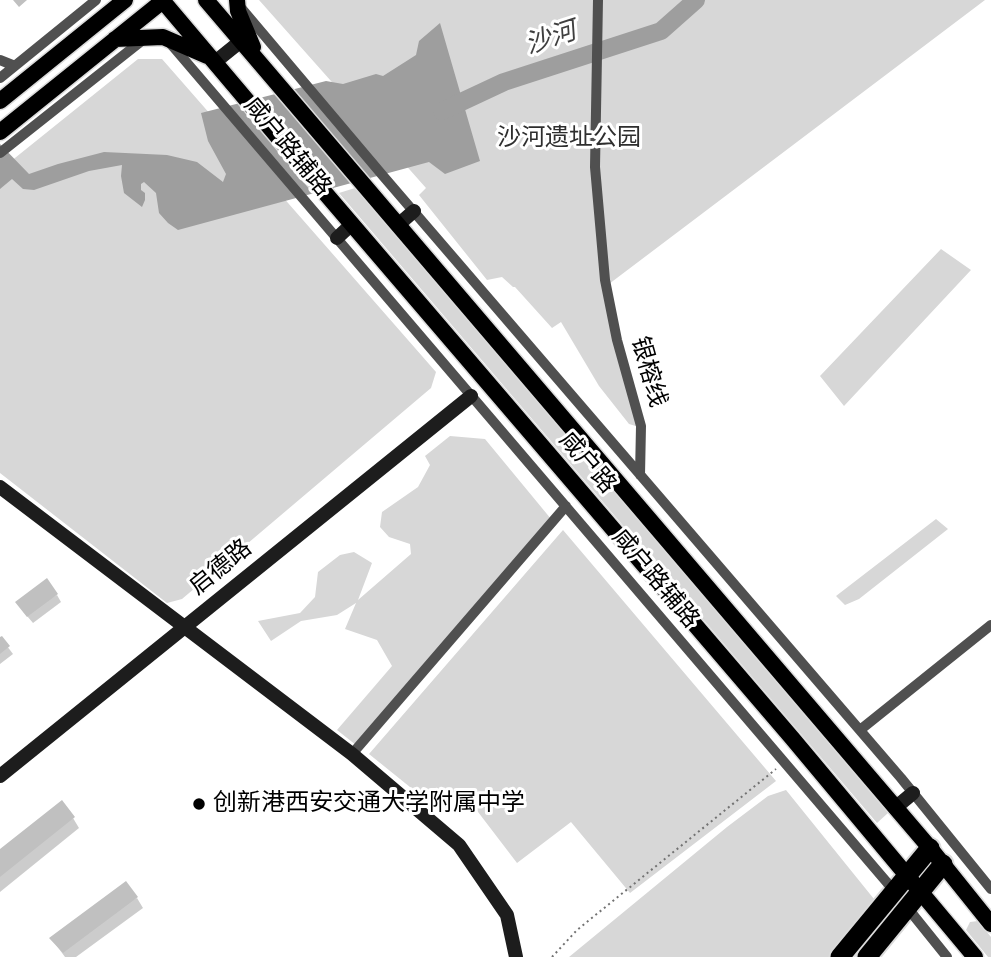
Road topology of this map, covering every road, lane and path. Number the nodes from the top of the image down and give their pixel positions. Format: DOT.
graph roads {
  1 [pos="96,0"];
  2 [pos="103,0"];
  3 [pos="125,0"];
  4 [pos="163,0"];
  5 [pos="206,0"];
  6 [pos="598,0"];
  7 [pos="238,2"];
  8 [pos="97,22"];
  9 [pos="146,37"];
  10 [pos="166,38"];
  11 [pos="116,39"];
  12 [pos="241,41"];
  13 [pos="0,60"];
  14 [pos="213,60"];
  15 [pos="15,66"];
  16 [pos="262,66"];
  17 [pos="2,76"];
  18 [pos="0,101"];
  19 [pos="0,132"];
  20 [pos="0,153"];
  21 [pos="414,212"];
  22 [pos="352,224"];
  23 [pos="398,225"];
  24 [pos="337,237"];
  25 [pos="471,396"];
  26 [pos="640,475"];
  27 [pos="0,487"];
  28 [pos="566,506"];
  29 [pos="991,625"];
  30 [pos="184,626"];
  31 [pos="860,730"];
  32 [pos="352,754"];
  33 [pos="784,762"];
  34 [pos="0,776"];
  35 [pos="913,793"];
  36 [pos="895,808"];
  37 [pos="930,848"];
  38 [pos="943,864"];
  39 [pos="908,876"];
  40 [pos="991,889"];
  41 [pos="894,892"];
  42 [pos="921,892"];
  43 [pos="908,908"];
  44 [pos="991,924"];
  45 [pos="516,957"];
  46 [pos="552,957"];
  47 [pos="840,957"];
  48 [pos="867,957"];
  49 [pos="947,957"];
  50 [pos="975,957"];
  1 -- 15 [label="street"];
  2 -- 8 [label="main road"];
  3 -- 8 [label="main road"];
  4 -- 11 [label="main road"];
  4 -- 14 [label="main road, 咸户路"];
  5 -- 12 [label="main road, 咸户路"];
  6 -- 26 [label="street, 银榕线"];
  7 -- 16 [label="main road"];
  7 -- 21 [label="street"];
  8 -- 18 [label="main road"];
  9 -- 10 [label="main road"];
  9 -- 11 [label="main road"];
  9 -- 20 [label="street"];
  10 -- 14 [label="main road"];
  10 -- 24 [label="street, 咸户路辅路"];
  11 -- 19 [label="main road"];
  12 -- 14 [label="street"];
  12 -- 16 [label="main road, 咸户路"];
  13 -- 15 [label="street"];
  14 -- 22 [label="main road, 咸户路"];
  15 -- 17 [label="street"];
  16 -- 23 [label="main road, 咸户路"];
  21 -- 23 [label="street"];
  21 -- 26 [label="street"];
  22 -- 24 [label="street"];
  22 -- 39 [label="main road, 咸户路"];
  23 -- 36 [label="main road, 咸户路"];
  24 -- 25 [label="street, 咸户路辅路"];
  25 -- 28 [label="street, 咸户路辅路"];
  25 -- 30 [label="street, 启德路"];
  26 -- 31 [label="street"];
  27 -- 30 [label="street"];
  28 -- 32 [label="street"];
  28 -- 33 [label="street, 咸户路辅路"];
  29 -- 31 [label="street"];
  30 -- 32 [label="street"];
  30 -- 34 [label="street, 启德路"];
  31 -- 35 [label="street"];
  32 -- 45 [label="street"];
  33 -- 41 [label="street, 咸户路辅路"];
  33 -- 46 [label="path"];
  35 -- 36 [label="street"];
  35 -- 40 [label="street"];
  36 -- 37 [label="main road, 咸户路"];
  37 -- 38 [label="main road, 咸户路"];
  37 -- 39 [label="highway"];
  38 -- 42 [label="highway"];
  38 -- 44 [label="main road, 咸户路"];
  39 -- 41 [label="highway"];
  39 -- 42 [label="main road, 咸户路"];
  41 -- 43 [label="street, 咸户路辅路"];
  41 -- 47 [label="highway"];
  42 -- 43 [label="highway"];
  42 -- 50 [label="main road, 咸户路"];
  43 -- 48 [label="highway"];
  43 -- 49 [label="street, 咸户路辅路"];
}
